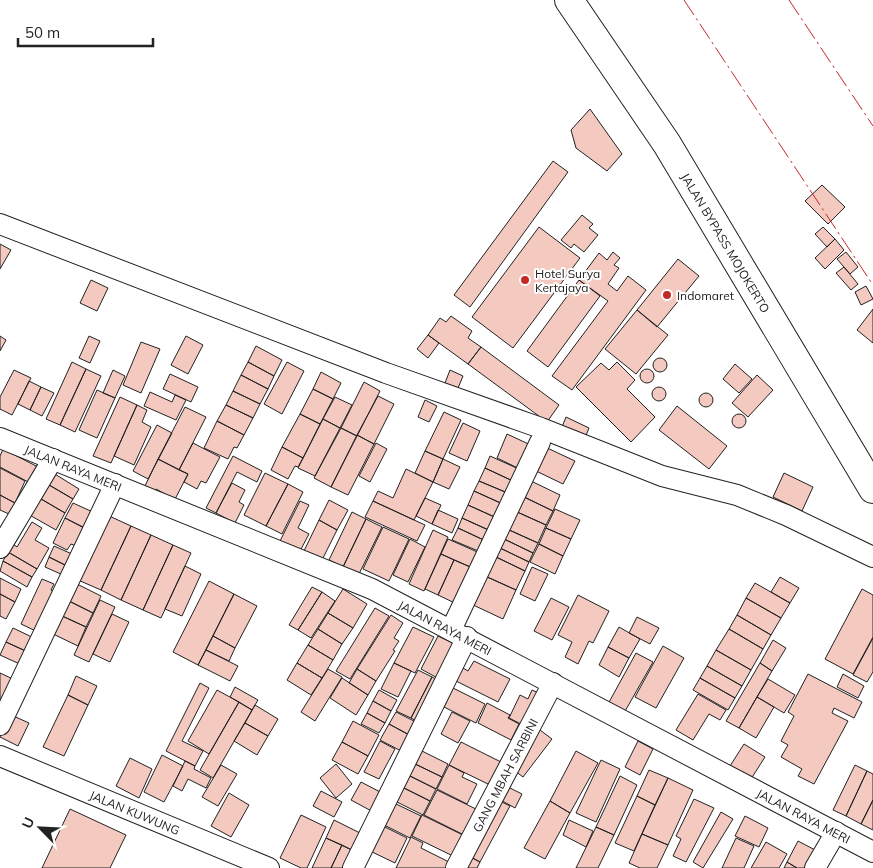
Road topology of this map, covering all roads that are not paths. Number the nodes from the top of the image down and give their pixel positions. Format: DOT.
graph roads {
  1 [pos="569,0"];
  2 [pos="0,224"];
  3 [pos="0,438"];
  4 [pos="540,442"];
  5 [pos="53,459"];
  6 [pos="115,484"];
  7 [pos="873,489"];
  8 [pos="0,548"];
  9 [pos="873,557"];
  10 [pos="459,634"];
  11 [pos="553,682"];
  12 [pos="0,725"];
  13 [pos="0,756"];
  14 [pos="836,832"];
  15 [pos="873,852"];
  16 [pos="269,868"];
  17 [pos="353,868"];
  18 [pos="456,868"];
  19 [pos="815,868"];
  1 -- 7 [label="highway, JALAN BYPASS MOJOKERTO"];
  2 -- 9 [label="street"];
  3 -- 5 [label="street, JALAN RAYA MERI"];
  4 -- 10 [label="street"];
  5 -- 6 [label="street, JALAN RAYA MERI"];
  5 -- 8 [label="street"];
  6 -- 10 [label="street, JALAN RAYA MERI"];
  6 -- 12 [label="street"];
  10 -- 11 [label="street, JALAN RAYA MERI"];
  10 -- 17 [label="street"];
  11 -- 14 [label="street, JALAN RAYA MERI"];
  11 -- 18 [label="street, GANG MBAH SARBINI"];
  13 -- 16 [label="street, JALAN KUWUNG"];
  14 -- 15 [label="street, JALAN RAYA MERI"];
  14 -- 19 [label="street"];
}
